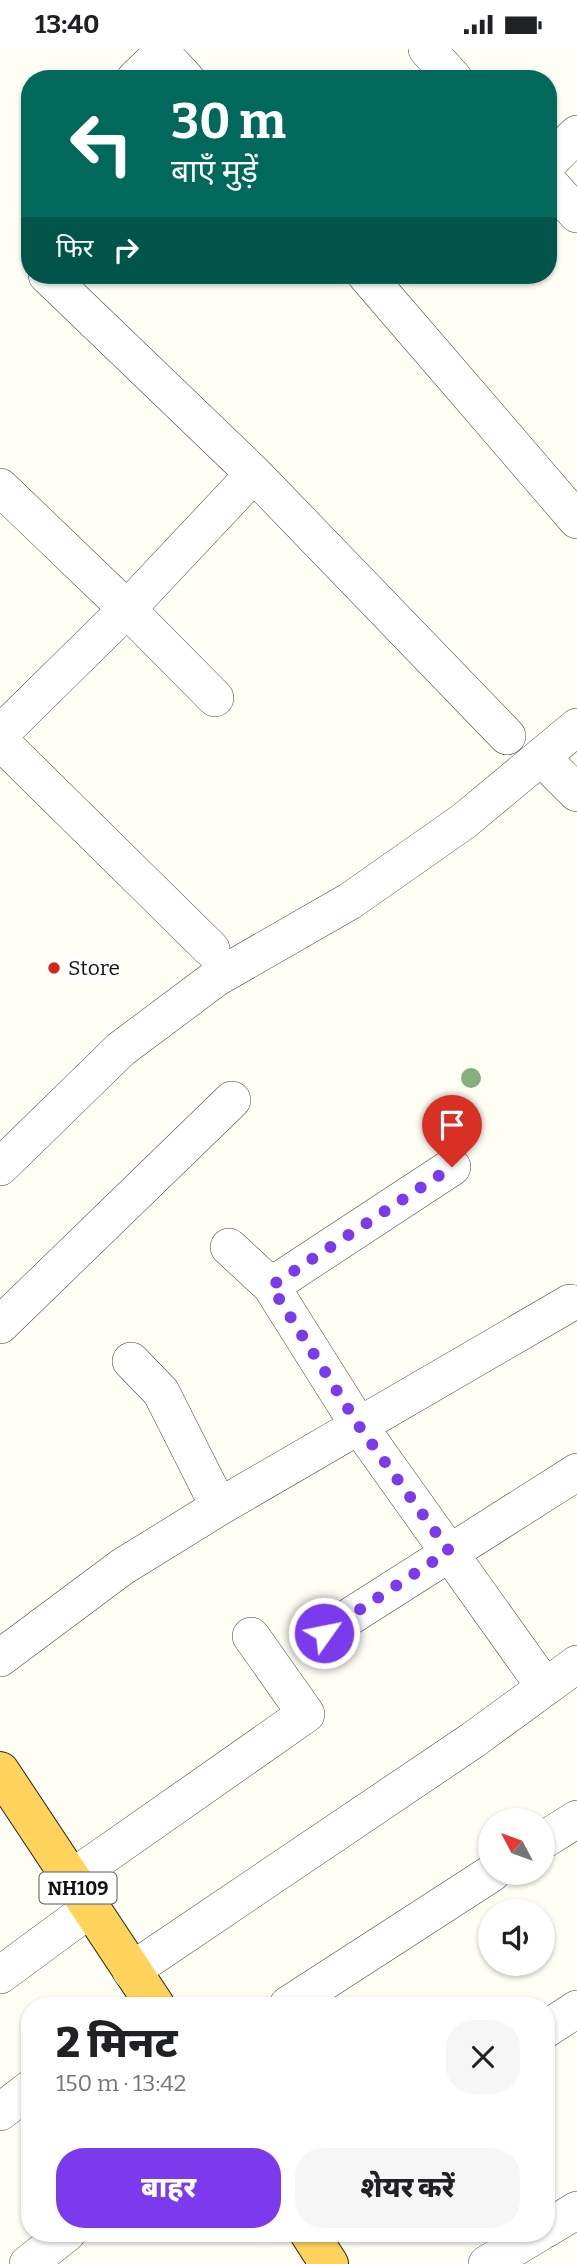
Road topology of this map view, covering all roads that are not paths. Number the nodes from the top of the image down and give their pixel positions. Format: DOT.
graph roads {
  1 [pos="169,60"];
  2 [pos="151,70"];
  3 [pos="577,134"];
  4 [pos="557,154"];
  5 [pos="557,192"];
  6 [pos="577,214"];
  7 [pos="56,284"];
  8 [pos="374,284"];
  9 [pos="254,474"];
  10 [pos="0,487"];
  11 [pos="577,520"];
  12 [pos="127,609"];
  13 [pos="215,698"];
  14 [pos="577,727"];
  15 [pos="0,734"];
  16 [pos="507,736"];
  17 [pos="0,741"];
  18 [pos="541,757"];
  19 [pos="577,793"];
  20 [pos="211,949"];
  21 [pos="232,1100"];
  22 [pos="0,1167"];
  23 [pos="452,1167"];
  24 [pos="229,1247"];
  25 [pos="271,1286"];
  26 [pos="570,1303"];
  27 [pos="0,1325"];
  28 [pos="131,1361"];
  29 [pos="359,1426"];
  30 [pos="577,1472"];
  31 [pos="219,1507"];
  32 [pos="449,1551"];
  33 [pos="324,1633"];
  34 [pos="251,1636"];
  35 [pos="0,1658"];
  36 [pos="577,1664"];
  37 [pos="545,1687"];
  38 [pos="0,1771"];
  39 [pos="577,1819"];
  40 [pos="555,1832"];
  41 [pos="478,1882"];
  42 [pos="82,1893"];
  43 [pos="0,1975"];
  44 [pos="144,1995"];
  45 [pos="300,1997"];
  46 [pos="577,2009"];
  47 [pos="555,2023"];
  48 [pos="21,2096"];
  49 [pos="0,2112"];
  50 [pos="577,2210"];
  51 [pos="555,2223"];
  52 [pos="56,2242"];
  53 [pos="315,2242"];
  54 [pos="523,2242"];
  55 [pos="27,2264"];
  56 [pos="329,2264"];
  57 [pos="487,2264"];
  1 -- 2 [label="street"];
  3 -- 4 [label="street"];
  5 -- 6 [label="street"];
  7 -- 9 [label="street"];
  8 -- 11 [label="street"];
  9 -- 12 [label="street"];
  9 -- 16 [label="street"];
  10 -- 12 [label="street"];
  12 -- 13 [label="street"];
  12 -- 15 [label="street"];
  14 -- 18 [label="street"];
  17 -- 20 [label="street"];
  18 -- 19 [label="street"];
  18 -- 22 [label="street"];
  21 -- 27 [label="street"];
  23 -- 25 [label="street"];
  24 -- 25 [label="street"];
  25 -- 29 [label="street"];
  26 -- 29 [label="street"];
  28 -- 31 [label="street"];
  29 -- 31 [label="street"];
  29 -- 32 [label="street"];
  30 -- 32 [label="street"];
  31 -- 35 [label="street"];
  32 -- 33 [label="street"];
  32 -- 37 [label="street"];
  34 -- 42 [label="street"];
  36 -- 37 [label="street"];
  37 -- 44 [label="street"];
  38 -- 42 [label="highway, NH109"];
  39 -- 40 [label="street"];
  41 -- 45 [label="street"];
  42 -- 43 [label="street"];
  42 -- 44 [label="highway, NH109"];
  46 -- 47 [label="street"];
  48 -- 49 [label="street"];
  50 -- 51 [label="street"];
  52 -- 55 [label="street"];
  53 -- 56 [label="highway"];
  54 -- 57 [label="street"];
}
